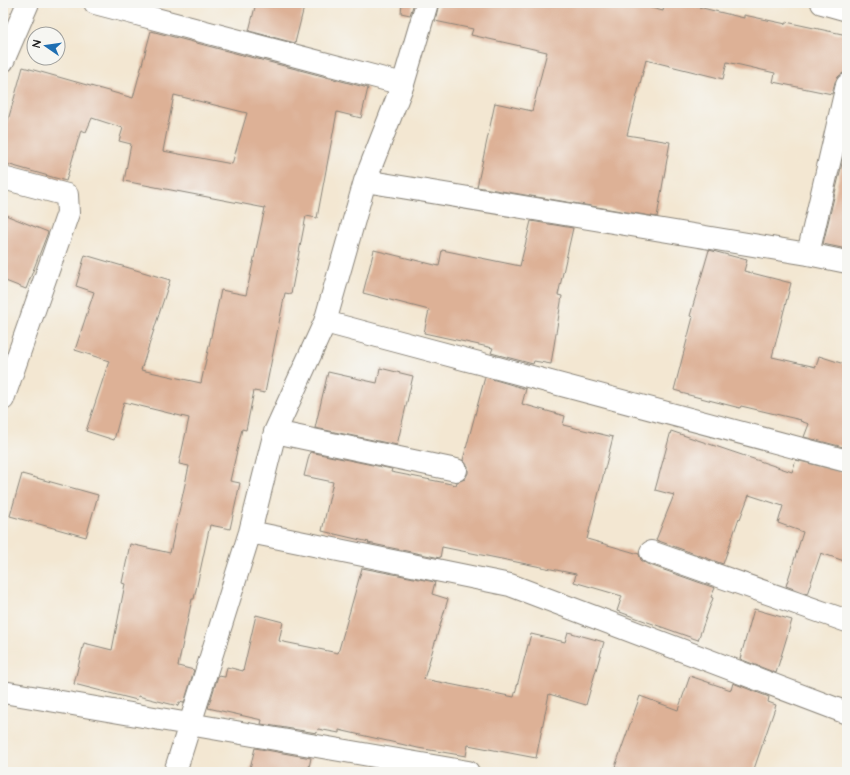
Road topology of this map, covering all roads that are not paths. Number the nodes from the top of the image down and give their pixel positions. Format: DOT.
graph roads {
  1 [pos="28,3"];
  2 [pos="95,3"];
  3 [pos="427,3"];
  4 [pos="822,3"];
  5 [pos="847,10"];
  6 [pos="3,61"];
  7 [pos="402,84"];
  8 [pos="847,85"];
  9 [pos="3,178"];
  10 [pos="365,181"];
  11 [pos="808,254"];
  12 [pos="847,262"];
  13 [pos="325,322"];
  14 [pos="3,399"];
  15 [pos="275,432"];
  16 [pos="847,461"];
  17 [pos="456,470"];
  18 [pos="250,532"];
  19 [pos="651,552"];
  20 [pos="847,621"];
  21 [pos="3,692"];
  22 [pos="847,713"];
  23 [pos="190,724"];
  24 [pos="175,772"];
  25 [pos="468,772"];
  1 -- 6 [label="street"];
  2 -- 7 [label="street"];
  3 -- 7 [label="street"];
  4 -- 5 [label="street"];
  7 -- 10 [label="street"];
  8 -- 11 [label="street"];
  9 -- 14 [label="street"];
  10 -- 11 [label="street"];
  10 -- 13 [label="street"];
  11 -- 12 [label="street"];
  13 -- 15 [label="street"];
  13 -- 16 [label="street"];
  15 -- 17 [label="street"];
  15 -- 18 [label="street"];
  18 -- 22 [label="street"];
  18 -- 23 [label="street"];
  19 -- 20 [label="street"];
  21 -- 23 [label="street"];
  23 -- 24 [label="street"];
  23 -- 25 [label="street"];
}
